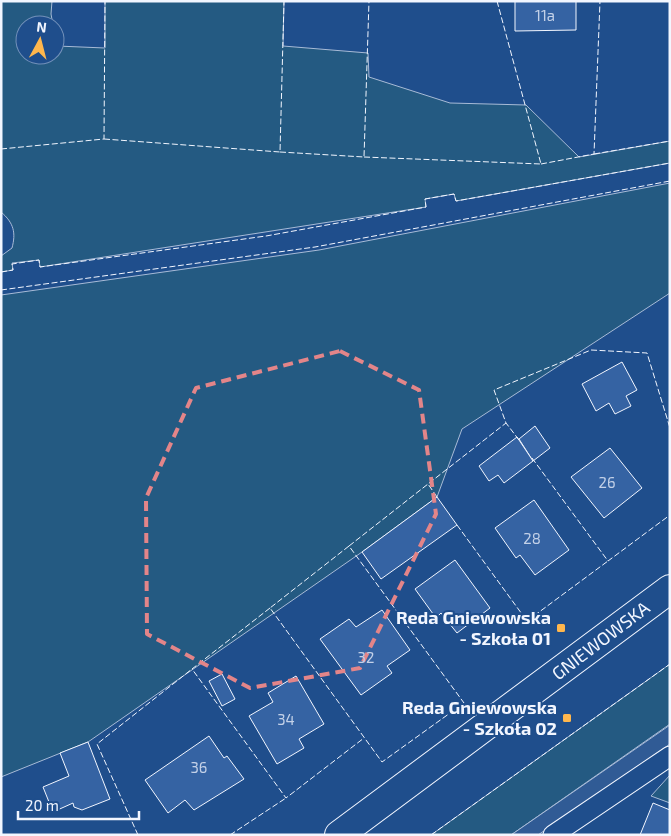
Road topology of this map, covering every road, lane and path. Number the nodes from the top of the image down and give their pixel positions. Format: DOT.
graph roads {
  1 [pos="670,589"];
  2 [pos="670,756"];
  3 [pos="339,835"];
  4 [pos="553,835"];
  1 -- 3 [label="street, GNIEWOWSKA"];
  2 -- 4 [label="lane"];
}
